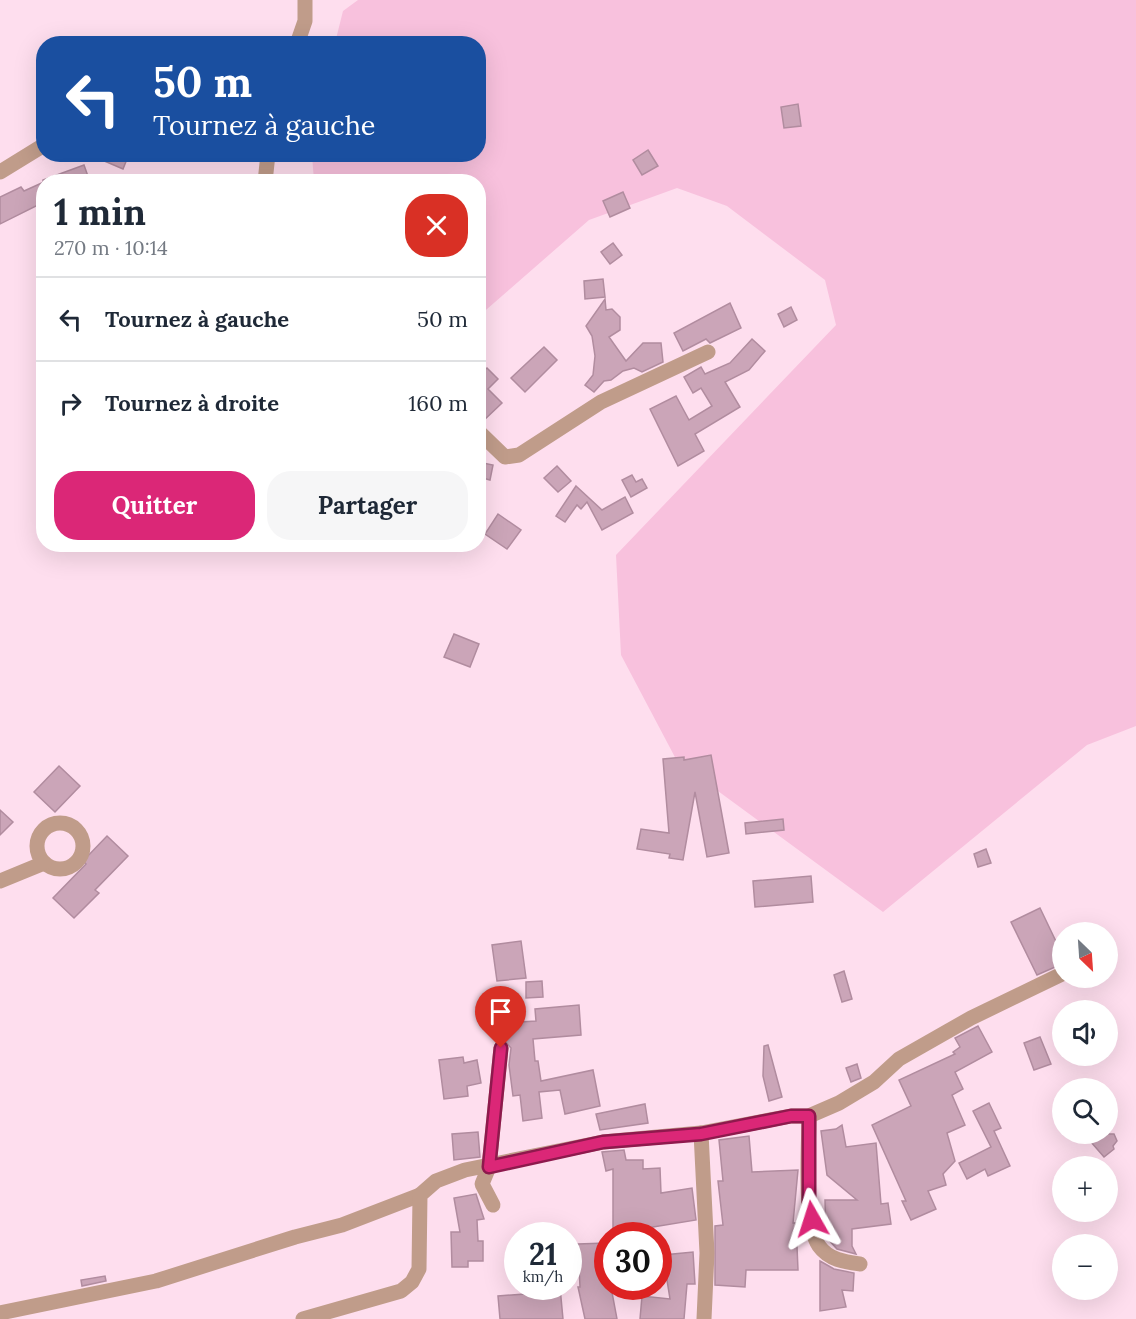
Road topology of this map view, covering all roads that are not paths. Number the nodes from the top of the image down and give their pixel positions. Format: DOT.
graph roads {
  1 [pos="305,0"];
  2 [pos="300,36"];
  3 [pos="36,150"];
  4 [pos="0,172"];
  5 [pos="708,352"];
  6 [pos="486,439"];
  7 [pos="44,863"];
  8 [pos="0,881"];
  9 [pos="1052,979"];
  10 [pos="501,1048"];
  11 [pos="809,1116"];
  12 [pos="701,1134"];
  13 [pos="489,1167"];
  14 [pos="420,1195"];
  15 [pos="493,1205"];
  16 [pos="860,1264"];
  17 [pos="0,1312"];
  18 [pos="303,1319"];
  19 [pos="704,1319"];
  1 -- 2 [label="street"];
  3 -- 4 [label="street"];
  5 -- 6 [label="street"];
  7 -- 8 [label="street"];
  9 -- 11 [label="street"];
  10 -- 13 [label="street"];
  11 -- 12 [label="street"];
  11 -- 16 [label="street"];
  12 -- 13 [label="street"];
  12 -- 19 [label="street"];
  13 -- 14 [label="street"];
  13 -- 15 [label="street"];
  14 -- 17 [label="street"];
  14 -- 18 [label="street"];
}
